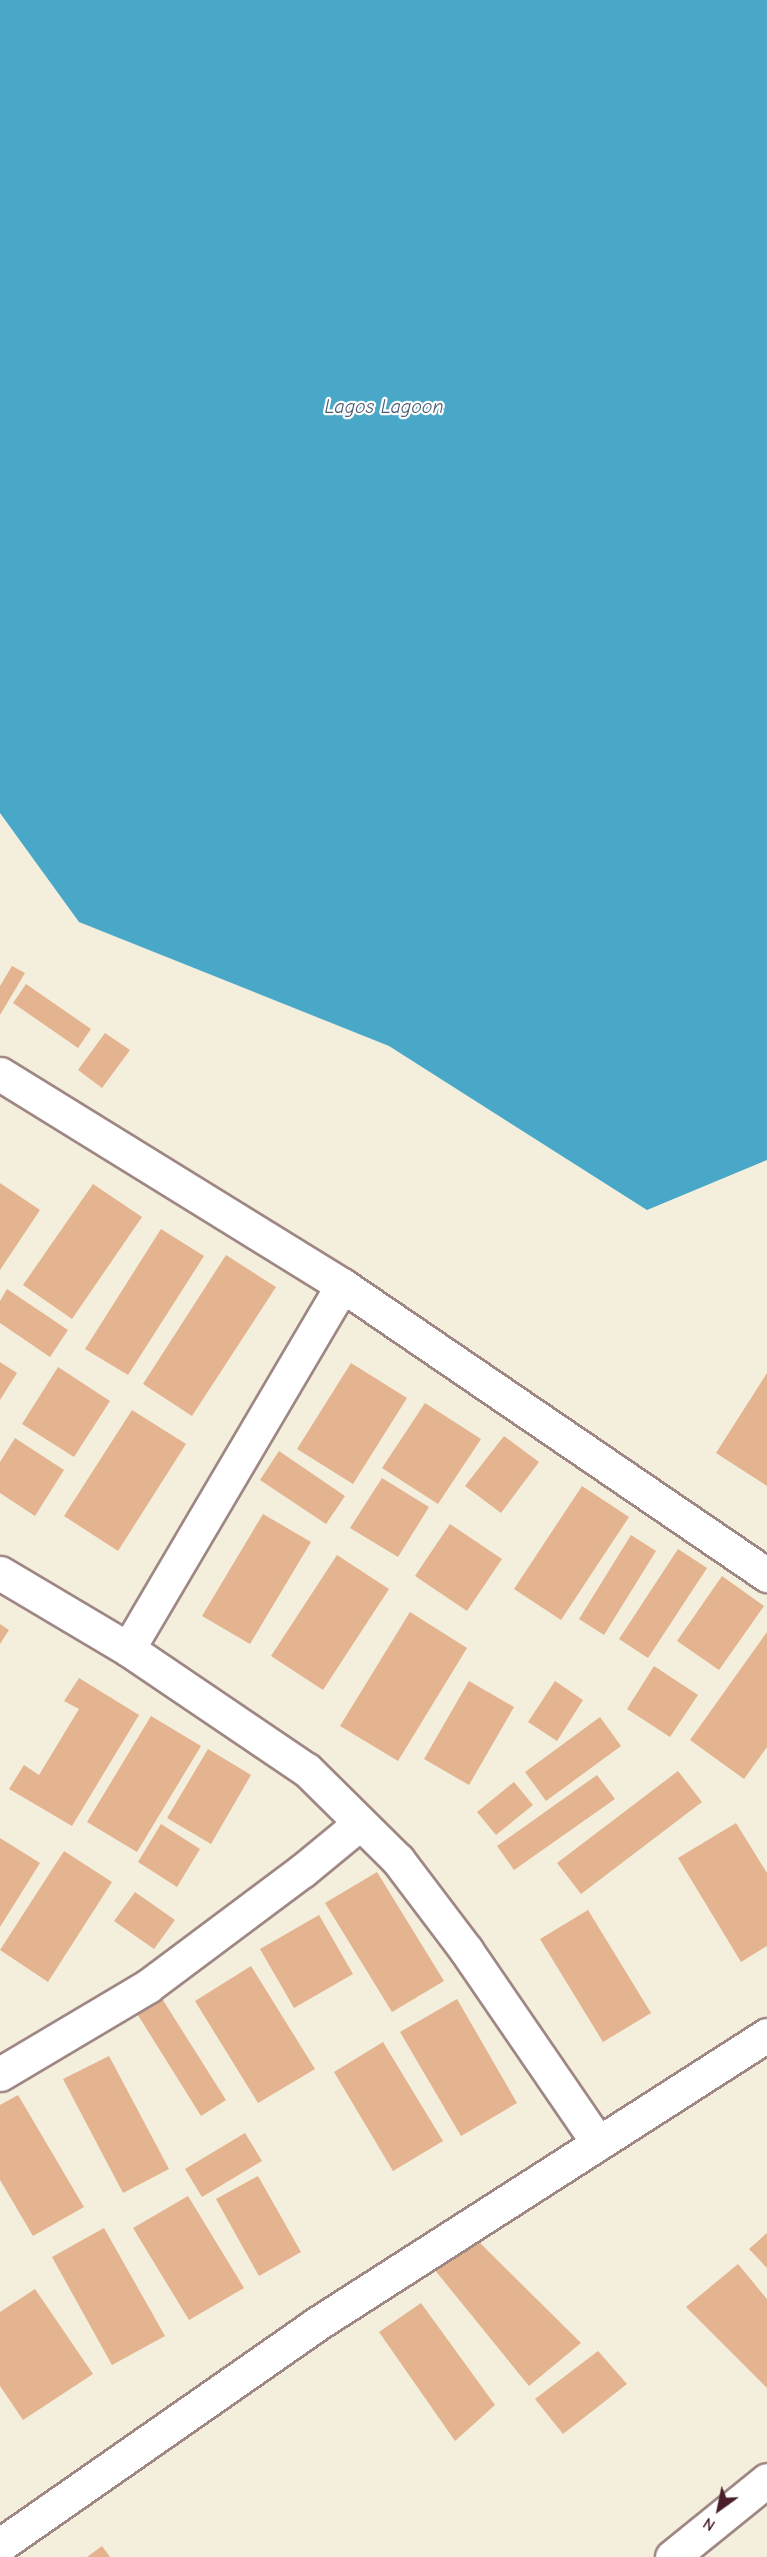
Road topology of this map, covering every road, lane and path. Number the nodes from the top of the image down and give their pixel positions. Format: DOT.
graph roads {
  1 [pos="0,1074"];
  2 [pos="342,1285"];
  3 [pos="0,1574"];
  4 [pos="767,1575"];
  5 [pos="128,1649"];
  6 [pos="359,1824"];
  7 [pos="767,2035"];
  8 [pos="8,2059"];
  9 [pos="598,2143"];
  10 [pos="767,2480"];
  11 [pos="0,2545"];
  12 [pos="672,2557"];
  1 -- 2 [label="street"];
  2 -- 4 [label="street"];
  2 -- 5 [label="street"];
  3 -- 5 [label="street"];
  5 -- 6 [label="street"];
  6 -- 8 [label="street"];
  6 -- 9 [label="street"];
  7 -- 9 [label="street"];
  9 -- 11 [label="street"];
  10 -- 12 [label="street"];
}
